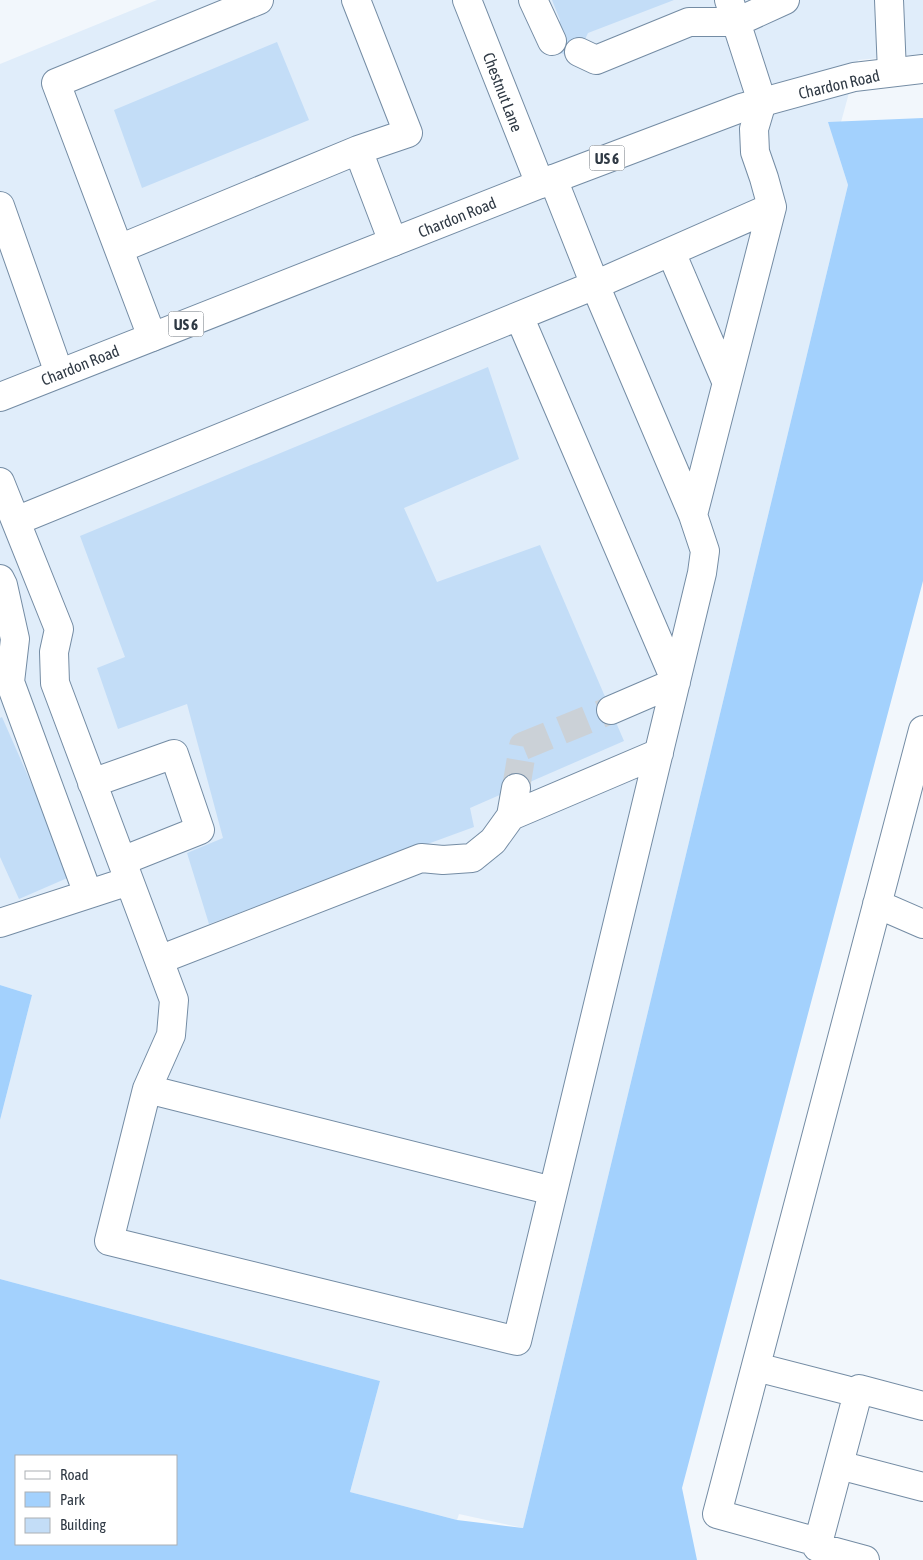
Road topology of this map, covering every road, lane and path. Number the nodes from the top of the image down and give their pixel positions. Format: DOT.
graph roads {
  1 [pos="259,0"];
  2 [pos="356,0"];
  3 [pos="467,0"];
  4 [pos="533,0"];
  5 [pos="786,0"];
  6 [pos="889,0"];
  7 [pos="733,11"];
  8 [pos="552,41"];
  9 [pos="579,52"];
  10 [pos="923,69"];
  11 [pos="892,72"];
  12 [pos="762,102"];
  13 [pos="358,150"];
  14 [pos="546,181"];
  15 [pos="0,206"];
  16 [pos="772,207"];
  17 [pos="394,242"];
  18 [pos="119,249"];
  19 [pos="670,252"];
  20 [pos="595,285"];
  21 [pos="519,316"];
  22 [pos="152,337"];
  23 [pos="59,373"];
  24 [pos="726,381"];
  25 [pos="0,397"];
  26 [pos="0,482"];
  27 [pos="693,515"];
  28 [pos="16,521"];
  29 [pos="0,579"];
  30 [pos="676,682"];
  31 [pos="5,684"];
  32 [pos="611,710"];
  33 [pos="923,730"];
  34 [pos="659,753"];
  35 [pos="92,783"];
  36 [pos="516,788"];
  37 [pos="511,816"];
  38 [pos="126,871"];
  39 [pos="88,894"];
  40 [pos="877,904"];
  41 [pos="0,923"];
  42 [pos="923,924"];
  43 [pos="159,960"];
  44 [pos="147,1089"];
  45 [pos="552,1191"];
  46 [pos="756,1367"];
  47 [pos="846,1390"];
  48 [pos="923,1406"];
  49 [pos="839,1465"];
  50 [pos="923,1487"];
  51 [pos="807,1539"];
  52 [pos="865,1560"];
  1 -- 18 [label="main road"];
  2 -- 13 [label="main road"];
  3 -- 14 [label="main road, Chestnut Lane"];
  4 -- 8 [label="main road"];
  5 -- 7 [label="main road"];
  6 -- 11 [label="main road"];
  7 -- 9 [label="main road"];
  7 -- 12 [label="main road"];
  10 -- 11 [label="main road, Chardon Road / US 6"];
  11 -- 12 [label="main road, Chardon Road / US 6"];
  12 -- 14 [label="main road, Chardon Road / US 6"];
  12 -- 16 [label="main road"];
  13 -- 17 [label="main road"];
  13 -- 18 [label="main road"];
  14 -- 17 [label="main road, Chardon Road / US 6"];
  14 -- 20 [label="main road, Chestnut Lane"];
  15 -- 23 [label="main road"];
  16 -- 19 [label="main road"];
  16 -- 24 [label="main road"];
  17 -- 22 [label="main road, Chardon Road / US 6"];
  18 -- 22 [label="main road"];
  19 -- 20 [label="main road"];
  19 -- 24 [label="main road"];
  20 -- 21 [label="main road"];
  20 -- 27 [label="main road, Chestnut Lane"];
  21 -- 28 [label="main road"];
  21 -- 30 [label="main road"];
  22 -- 23 [label="main road, Chardon Road / US 6"];
  23 -- 25 [label="main road, Chardon Road / US 6"];
  24 -- 27 [label="main road"];
  26 -- 28 [label="main road"];
  27 -- 30 [label="main road, Chestnut Lane"];
  28 -- 35 [label="main road"];
  29 -- 31 [label="main road"];
  30 -- 32 [label="main road"];
  30 -- 34 [label="main road, Chestnut Lane"];
  31 -- 39 [label="main road"];
  33 -- 40 [label="main road"];
  34 -- 37 [label="main road"];
  34 -- 45 [label="main road, Chestnut Lane"];
  35 -- 38 [label="main road"];
  35 -- 38 [label="main road"];
  36 -- 37 [label="main road"];
  37 -- 43 [label="main road"];
  38 -- 39 [label="main road"];
  38 -- 43 [label="main road"];
  39 -- 41 [label="main road"];
  40 -- 42 [label="main road"];
  40 -- 46 [label="main road"];
  43 -- 44 [label="main road"];
  44 -- 45 [label="main road"];
  44 -- 45 [label="main road, Chestnut Lane"];
  46 -- 47 [label="main road"];
  46 -- 51 [label="main road"];
  48 -- 49 [label="main road"];
  49 -- 50 [label="main road"];
  49 -- 52 [label="main road"];
}
